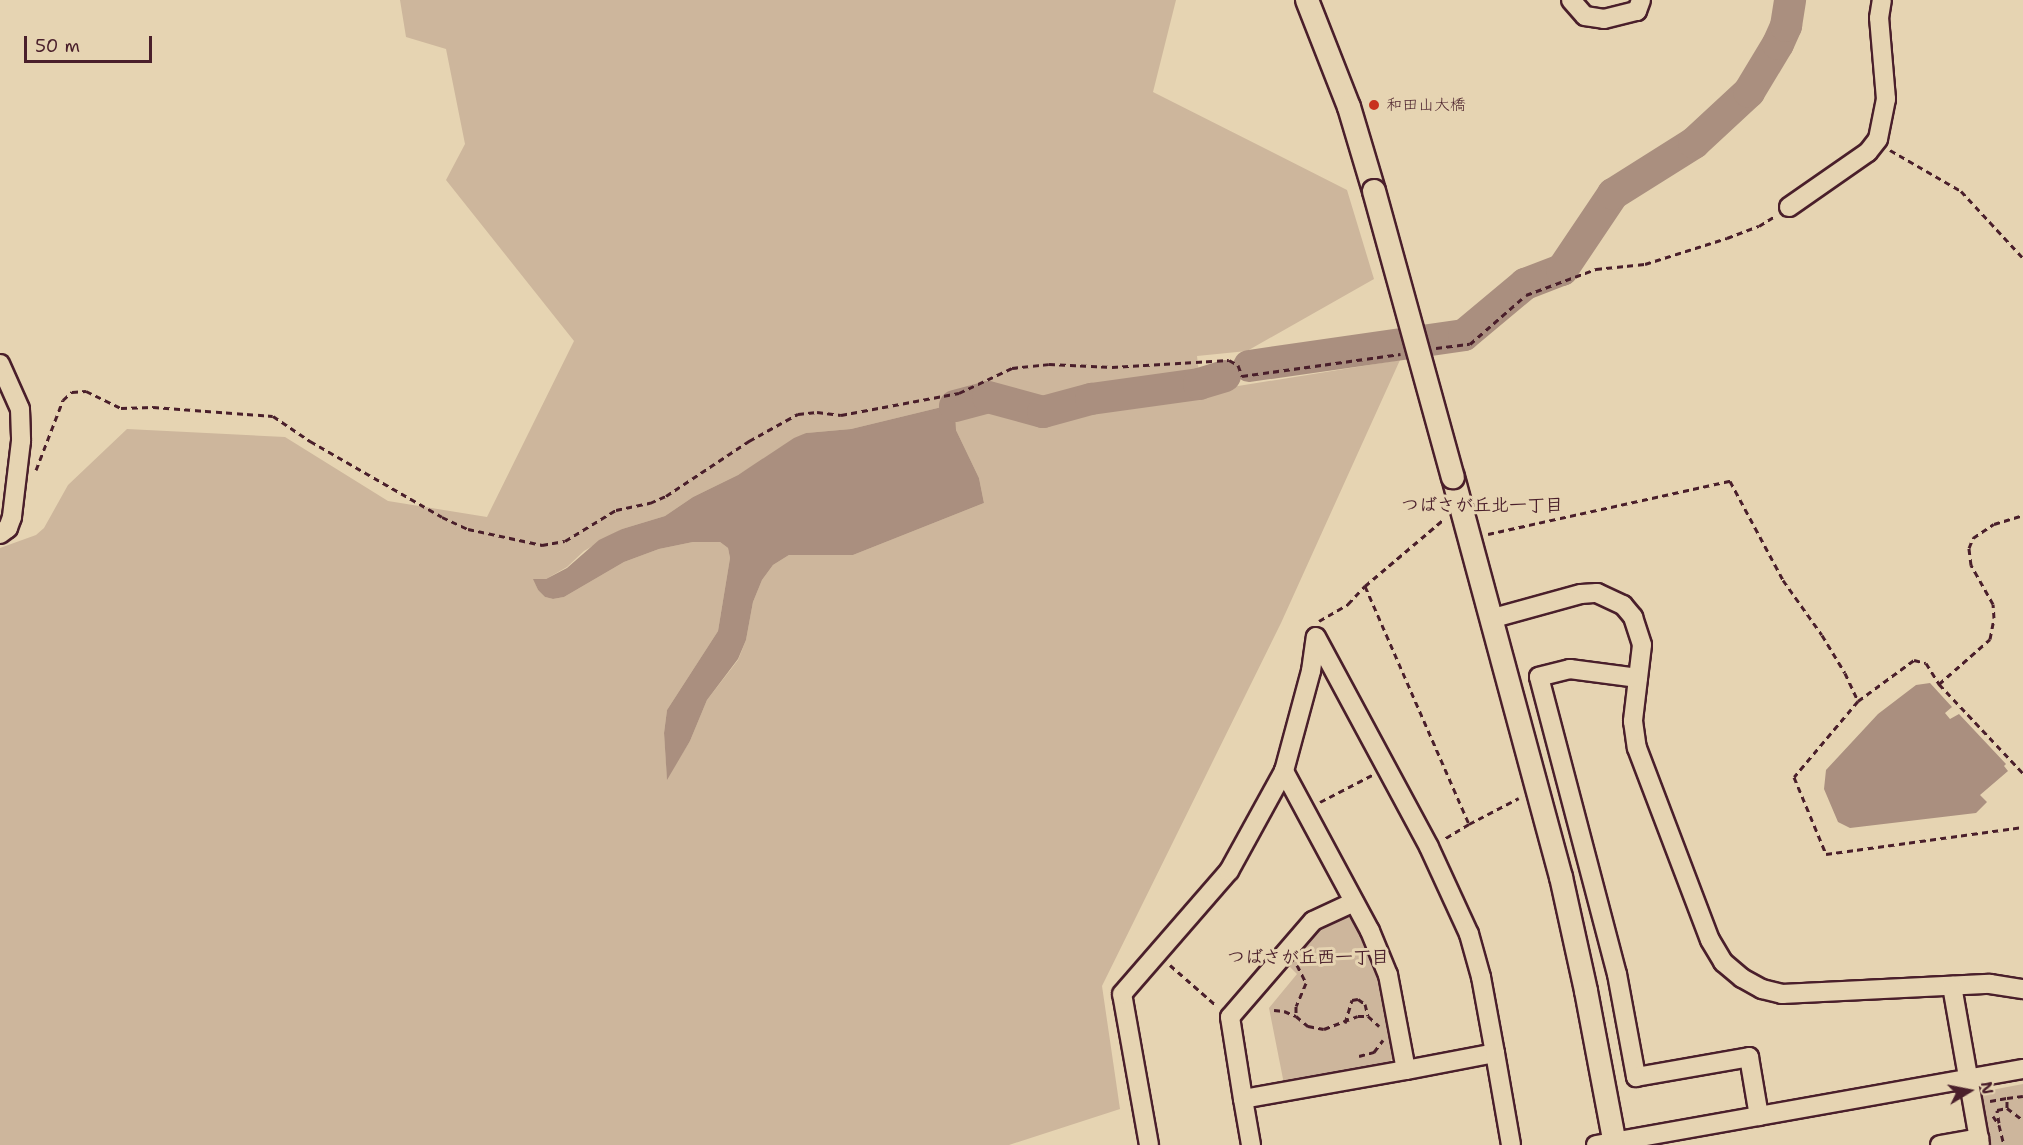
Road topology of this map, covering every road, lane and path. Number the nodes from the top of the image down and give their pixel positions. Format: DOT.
graph roads {
  1 [pos="1307,0"];
  2 [pos="1571,0"];
  3 [pos="1641,0"];
  4 [pos="1882,0"];
  5 [pos="1876,142"];
  6 [pos="1789,207"];
  7 [pos="2023,258"];
  8 [pos="1431,349"];
  9 [pos="1409,352"];
  10 [pos="0,364"];
  11 [pos="34,476"];
  12 [pos="1461,508"];
  13 [pos="2023,515"];
  14 [pos="0,534"];
  15 [pos="1469,539"];
  16 [pos="1365,586"];
  17 [pos="1490,619"];
  18 [pos="1316,637"];
  19 [pos="1638,678"];
  20 [pos="1939,684"];
  21 [pos="1858,701"];
  22 [pos="1386,767"];
  23 [pos="1284,771"];
  24 [pos="2023,773"];
  25 [pos="1537,789"];
  26 [pos="1305,810"];
  27 [pos="1469,824"];
  28 [pos="2023,827"];
  29 [pos="1429,847"];
  30 [pos="1354,902"];
  31 [pos="1286,952"];
  32 [pos="1157,954"];
  33 [pos="1952,986"];
  34 [pos="2023,989"];
  35 [pos="1274,1010"];
  36 [pos="1296,1016"];
  37 [pos="1368,1016"];
  38 [pos="1230,1017"];
  39 [pos="1345,1023"];
  40 [pos="1495,1053"];
  41 [pos="1359,1056"];
  42 [pos="2023,1069"];
  43 [pos="1406,1070"];
  44 [pos="1968,1078"];
  45 [pos="2023,1096"];
  46 [pos="2007,1098"];
  47 [pos="1243,1099"];
  48 [pos="1990,1101"];
  49 [pos="2007,1108"];
  50 [pos="1760,1116"];
  51 [pos="2023,1120"];
  52 [pos="1999,1125"];
  53 [pos="1685,1137"];
  54 [pos="1979,1142"];
  55 [pos="1608,1144"];
  56 [pos="1149,1145"];
  57 [pos="1251,1145"];
  58 [pos="1511,1145"];
  59 [pos="1940,1145"];
  1 -- 12 [label="street, bridge"];
  2 -- 3 [label="street"];
  4 -- 5 [label="street"];
  5 -- 6 [label="street"];
  5 -- 7 [label="path"];
  6 -- 8 [label="path"];
  9 -- 11 [label="path"];
  10 -- 14 [label="street"];
  12 -- 15 [label="street"];
  12 -- 16 [label="path"];
  13 -- 20 [label="path"];
  15 -- 17 [label="street"];
  15 -- 21 [label="path"];
  16 -- 18 [label="path"];
  16 -- 27 [label="path"];
  17 -- 19 [label="street"];
  17 -- 25 [label="street"];
  18 -- 22 [label="street"];
  18 -- 23 [label="street"];
  19 -- 33 [label="street"];
  19 -- 50 [label="street"];
  20 -- 21 [label="path"];
  20 -- 24 [label="path"];
  21 -- 28 [label="path"];
  22 -- 26 [label="path"];
  22 -- 29 [label="street"];
  23 -- 26 [label="street"];
  23 -- 32 [label="street"];
  25 -- 27 [label="path"];
  25 -- 55 [label="street"];
  26 -- 30 [label="street"];
  27 -- 29 [label="path"];
  29 -- 40 [label="street"];
  30 -- 31 [label="street"];
  30 -- 43 [label="street"];
  31 -- 36 [label="path"];
  31 -- 38 [label="street"];
  32 -- 38 [label="path"];
  32 -- 56 [label="street"];
  33 -- 34 [label="street"];
  33 -- 44 [label="street"];
  35 -- 36 [label="path"];
  36 -- 39 [label="path"];
  37 -- 39 [label="path"];
  37 -- 39 [label="path"];
  37 -- 41 [label="path"];
  38 -- 47 [label="street"];
  40 -- 43 [label="street"];
  40 -- 58 [label="street"];
  42 -- 44 [label="street"];
  43 -- 47 [label="street"];
  44 -- 50 [label="street"];
  44 -- 54 [label="street"];
  45 -- 46 [label="path"];
  46 -- 48 [label="path"];
  46 -- 49 [label="path"];
  47 -- 57 [label="street"];
  49 -- 51 [label="path"];
  49 -- 52 [label="path"];
  50 -- 53 [label="street"];
  53 -- 55 [label="street"];
  54 -- 59 [label="street"];
}
